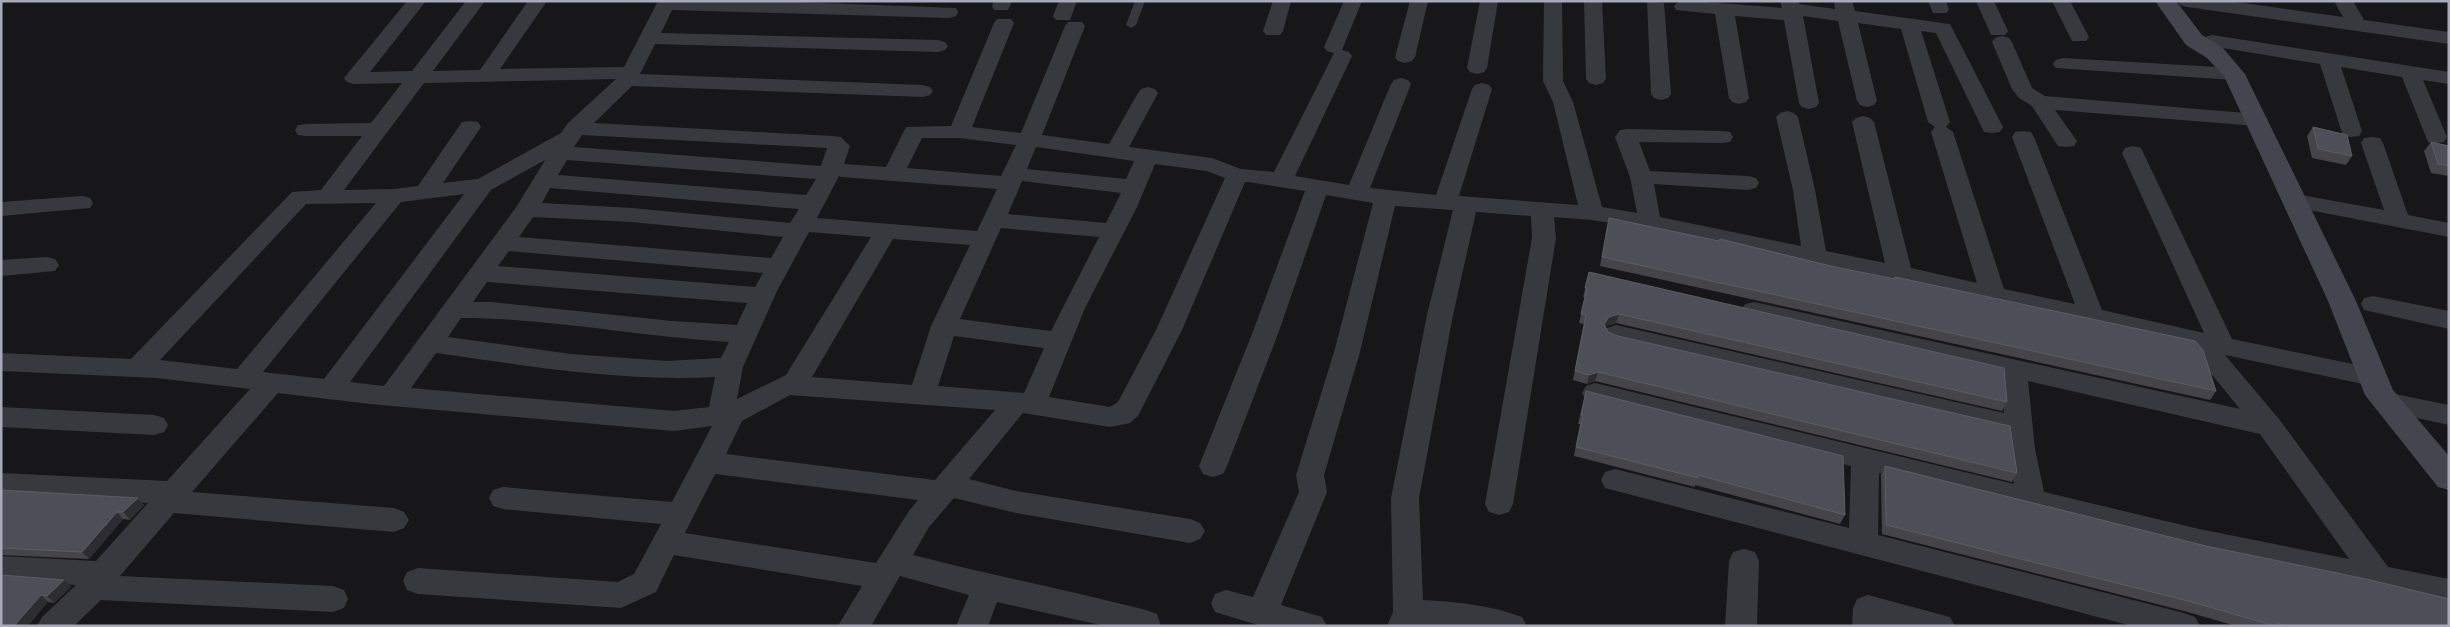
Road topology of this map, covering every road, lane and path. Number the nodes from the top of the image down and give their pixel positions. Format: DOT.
graph roads {
  1 [pos="417,1"];
  2 [pos="476,1"];
  3 [pos="538,1"];
  4 [pos="1140,1"];
  5 [pos="1282,1"];
  6 [pos="1353,1"];
  7 [pos="1419,1"];
  8 [pos="1488,1"];
  9 [pos="1553,1"];
  10 [pos="1593,1"];
  11 [pos="1892,1"];
  12 [pos="1984,1"];
  13 [pos="2061,1"];
  14 [pos="2165,1"];
  15 [pos="2182,1"];
  16 [pos="2187,1"];
  17 [pos="2344,1"];
  18 [pos="666,2"];
  19 [pos="1648,2"];
  20 [pos="1683,4"];
  21 [pos="1791,8"];
  22 [pos="1844,8"];
  23 [pos="2279,8"];
  24 [pos="1724,9"];
  25 [pos="1002,10"];
  26 [pos="949,12"];
  27 [pos="1069,14"];
  28 [pos="1903,22"];
  29 [pos="2357,24"];
  30 [pos="1131,26"];
  31 [pos="1273,31"];
  32 [pos="2079,36"];
  33 [pos="648,38"];
  34 [pos="2449,38"];
  35 [pos="938,46"];
  36 [pos="2213,47"];
  37 [pos="1405,57"];
  38 [pos="2328,59"];
  39 [pos="2063,64"];
  40 [pos="2410,72"];
  41 [pos="488,74"];
  42 [pos="2234,74"];
  43 [pos="629,76"];
  44 [pos="418,78"];
  45 [pos="2449,78"];
  46 [pos="1596,79"];
  47 [pos="1401,84"];
  48 [pos="923,91"];
  49 [pos="1148,94"];
  50 [pos="1660,94"];
  51 [pos="1739,98"];
  52 [pos="2040,102"];
  53 [pos="1809,103"];
  54 [pos="1787,117"];
  55 [pos="2257,120"];
  56 [pos="470,127"];
  57 [pos="1992,127"];
  58 [pos="306,130"];
  59 [pos="376,131"];
  60 [pos="2351,131"];
  61 [pos="959,132"];
  62 [pos="1722,137"];
  63 [pos="2023,137"];
  64 [pos="2436,137"];
  65 [pos="568,140"];
  66 [pos="1029,140"];
  67 [pos="2066,141"];
  68 [pos="2372,143"];
  69 [pos="1116,151"];
  70 [pos="2133,153"];
  71 [pos="1146,156"];
  72 [pos="835,171"];
  73 [pos="894,173"];
  74 [pos="1239,176"];
  75 [pos="1641,177"];
  76 [pos="1013,178"];
  77 [pos="1282,180"];
  78 [pos="542,181"];
  79 [pos="1748,183"];
  80 [pos="483,185"];
  81 [pos="1318,186"];
  82 [pos="1133,187"];
  83 [pos="1357,192"];
  84 [pos="425,193"];
  85 [pos="328,196"];
  86 [pos="394,196"];
  87 [pos="1386,198"];
  88 [pos="2296,201"];
  89 [pos="82,203"];
  90 [pos="1456,204"];
  91 [pos="527,208"];
  92 [pos="1,209"];
  93 [pos="1542,209"];
  94 [pos="1592,213"];
  95 [pos="804,219"];
  96 [pos="2399,221"];
  97 [pos="1650,222"];
  98 [pos="989,230"];
  99 [pos="2449,230"];
  100 [pos="886,231"];
  101 [pos="1114,231"];
  102 [pos="502,243"];
  103 [pos="1815,257"];
  104 [pos="47,265"];
  105 [pos="778,266"];
  106 [pos="1,268"];
  107 [pos="480,272"];
  108 [pos="1900,274"];
  109 [pos="1993,294"];
  110 [pos="763,296"];
  111 [pos="2373,304"];
  112 [pos="1733,305"];
  113 [pos="454,310"];
  114 [pos="2091,315"];
  115 [pos="2449,320"];
  116 [pos="944,326"];
  117 [pos="745,334"];
  118 [pos="1616,334"];
  119 [pos="1060,341"];
  120 [pos="429,343"];
  121 [pos="2211,343"];
  122 [pos="1,362"];
  123 [pos="730,367"];
  124 [pos="137,368"];
  125 [pos="2014,368"];
  126 [pos="2373,377"];
  127 [pos="242,379"];
  128 [pos="272,382"];
  129 [pos="794,385"];
  130 [pos="331,389"];
  131 [pos="1595,393"];
  132 [pos="922,395"];
  133 [pos="391,396"];
  134 [pos="2385,402"];
  135 [pos="1025,403"];
  136 [pos="726,414"];
  137 [pos="2449,415"];
  138 [pos="1,417"];
  139 [pos="154,425"];
  140 [pos="2019,426"];
  141 [pos="2269,426"];
  142 [pos="1865,459"];
  143 [pos="707,462"];
  144 [pos="1212,466"];
  145 [pos="2449,478"];
  146 [pos="1615,480"];
  147 [pos="1,484"];
  148 [pos="946,488"];
  149 [pos="171,497"];
  150 [pos="503,498"];
  151 [pos="2031,499"];
  152 [pos="1499,504"];
  153 [pos="680,514"];
  154 [pos="394,520"];
  155 [pos="1190,531"];
  156 [pos="666,542"];
  157 [pos="1863,544"];
  158 [pos="1744,562"];
  159 [pos="1,568"];
  160 [pos="889,570"];
  161 [pos="2378,578"];
  162 [pos="98,580"];
  163 [pos="418,581"];
  164 [pos="987,587"];
  165 [pos="2449,592"];
  166 [pos="333,599"];
  167 [pos="1226,603"];
  168 [pos="1262,613"];
  169 [pos="1406,619"];
  170 [pos="53,626"];
  171 [pos="854,626"];
  172 [pos="972,626"];
  173 [pos="1145,626"];
  174 [pos="1311,626"];
  175 [pos="1510,626"];
  176 [pos="1741,626"];
  177 [pos="1868,626"];
  178 [pos="1939,626"];
  179 [pos="2184,626"];
  1 -- 44 [label="street"];
  2 -- 44 [label="street"];
  3 -- 41 [label="street"];
  4 -- 30 [label="lane"];
  5 -- 31 [label="street"];
  6 -- 77 [label="street"];
  7 -- 37 [label="street"];
  8 -- 90 [label="street"];
  9 -- 94 [label="street"];
  10 -- 46 [label="street"];
  11 -- 28 [label="street"];
  12 -- 52 [label="street"];
  13 -- 32 [label="street"];
  14 -- 36 [label="street"];
  15 -- 36 [label="street"];
  16 -- 23 [label="street"];
  17 -- 29 [label="street"];
  18 -- 26 [label="street"];
  18 -- 33 [label="street"];
  19 -- 20 [label="street"];
  19 -- 50 [label="street"];
  20 -- 24 [label="street"];
  21 -- 22 [label="street"];
  21 -- 24 [label="street"];
  21 -- 53 [label="street"];
  22 -- 28 [label="street"];
  22 -- 108 [label="street"];
  23 -- 29 [label="street"];
  24 -- 51 [label="street"];
  25 -- 61 [label="street"];
  27 -- 66 [label="street"];
  28 -- 57 [label="street"];
  28 -- 109 [label="street"];
  29 -- 34 [label="street"];
  33 -- 35 [label="street"];
  33 -- 43 [label="street"];
  36 -- 38 [label="street"];
  36 -- 42 [label="street"];
  38 -- 40 [label="street"];
  38 -- 60 [label="street"];
  39 -- 42 [label="street"];
  40 -- 45 [label="street"];
  40 -- 64 [label="street"];
  41 -- 43 [label="street"];
  41 -- 44 [label="street"];
  42 -- 55 [label="street"];
  43 -- 48 [label="street"];
  43 -- 65 [label="street"];
  44 -- 59 [label="street"];
  47 -- 83 [label="street"];
  49 -- 69 [label="street"];
  52 -- 55 [label="street"];
  52 -- 67 [label="street"];
  54 -- 103 [label="street"];
  55 -- 88 [label="street"];
  56 -- 84 [label="street"];
  58 -- 59 [label="street"];
  59 -- 85 [label="street"];
  61 -- 66 [label="street"];
  61 -- 73 [label="street"];
  62 -- 75 [label="street"];
  63 -- 114 [label="street"];
  65 -- 72 [label="street"];
  65 -- 78 [label="street"];
  65 -- 80 [label="street"];
  66 -- 69 [label="street"];
  66 -- 76 [label="street"];
  68 -- 96 [label="street"];
  69 -- 71 [label="street"];
  70 -- 121 [label="street"];
  71 -- 74 [label="street"];
  71 -- 82 [label="street"];
  72 -- 73 [label="street"];
  72 -- 95 [label="street"];
  73 -- 76 [label="street"];
  74 -- 77 [label="street"];
  74 -- 135 [label="street"];
  75 -- 79 [label="street"];
  75 -- 97 [label="street"];
  76 -- 82 [label="street"];
  76 -- 98 [label="street"];
  77 -- 81 [label="street"];
  78 -- 91 [label="street"];
  78 -- 95 [label="street"];
  80 -- 84 [label="street"];
  80 -- 130 [label="street"];
  81 -- 83 [label="street"];
  81 -- 144 [label="street"];
  82 -- 101 [label="street"];
  83 -- 87 [label="street"];
  84 -- 86 [label="street"];
  85 -- 86 [label="street"];
  85 -- 124 [label="street"];
  86 -- 127 [label="street"];
  87 -- 90 [label="street"];
  87 -- 168 [label="street"];
  88 -- 96 [label="street"];
  88 -- 126 [label="street"];
  89 -- 92 [label="street"];
  90 -- 93 [label="street"];
  90 -- 169 [label="street"];
  91 -- 95 [label="street"];
  91 -- 102 [label="street"];
  93 -- 94 [label="street"];
  93 -- 152 [label="street"];
  94 -- 97 [label="street"];
  95 -- 100 [label="street"];
  95 -- 105 [label="street"];
  96 -- 99 [label="street"];
  97 -- 103 [label="street"];
  98 -- 100 [label="street"];
  98 -- 101 [label="street"];
  98 -- 116 [label="street"];
  100 -- 129 [label="street"];
  101 -- 119 [label="street"];
  102 -- 105 [label="street"];
  102 -- 107 [label="street"];
  103 -- 108 [label="street"];
  104 -- 106 [label="street"];
  105 -- 110 [label="street"];
  107 -- 110 [label="street"];
  107 -- 113 [label="street"];
  108 -- 109 [label="street"];
  109 -- 114 [label="street"];
  110 -- 117 [label="street"];
  111 -- 115 [label="street"];
  112 -- 125 [label="street"];
  113 -- 117 [label="street"];
  113 -- 120 [label="street"];
  114 -- 121 [label="street"];
  116 -- 119 [label="street"];
  116 -- 132 [label="street"];
  117 -- 123 [label="street"];
  118 -- 140 [label="street"];
  119 -- 135 [label="street"];
  120 -- 123 [label="street"];
  120 -- 133 [label="street"];
  121 -- 126 [label="street"];
  121 -- 141 [label="street"];
  122 -- 124 [label="street"];
  123 -- 136 [label="street"];
  124 -- 127 [label="street"];
  125 -- 140 [label="street"];
  125 -- 141 [label="street"];
  126 -- 134 [label="street"];
  127 -- 128 [label="street"];
  128 -- 130 [label="street"];
  128 -- 149 [label="street"];
  129 -- 132 [label="street"];
  129 -- 136 [label="street"];
  130 -- 133 [label="street"];
  131 -- 142 [label="street"];
  132 -- 135 [label="street"];
  133 -- 136 [label="street"];
  134 -- 137 [label="street"];
  134 -- 145 [label="street"];
  135 -- 148 [label="street"];
  136 -- 143 [label="street"];
  138 -- 139 [label="street"];
  140 -- 151 [label="street"];
  141 -- 161 [label="street"];
  142 -- 151 [label="street"];
  142 -- 157 [label="street"];
  143 -- 148 [label="street"];
  143 -- 153 [label="street"];
  146 -- 157 [label="street"];
  147 -- 149 [label="street"];
  148 -- 155 [label="street"];
  148 -- 160 [label="street"];
  149 -- 154 [label="street"];
  149 -- 162 [label="street"];
  150 -- 153 [label="street"];
  151 -- 161 [label="street"];
  153 -- 156 [label="street"];
  156 -- 160 [label="street"];
  156 -- 163 [label="street"];
  157 -- 179 [label="street"];
  158 -- 176 [label="street"];
  159 -- 162 [label="street"];
  160 -- 164 [label="street"];
  160 -- 171 [label="street"];
  161 -- 165 [label="street"];
  162 -- 166 [label="street"];
  162 -- 170 [label="street"];
  164 -- 172 [label="street"];
  164 -- 173 [label="street"];
  167 -- 168 [label="street"];
  168 -- 174 [label="street"];
  169 -- 175 [label="street"];
  177 -- 178 [label="street"];
}
